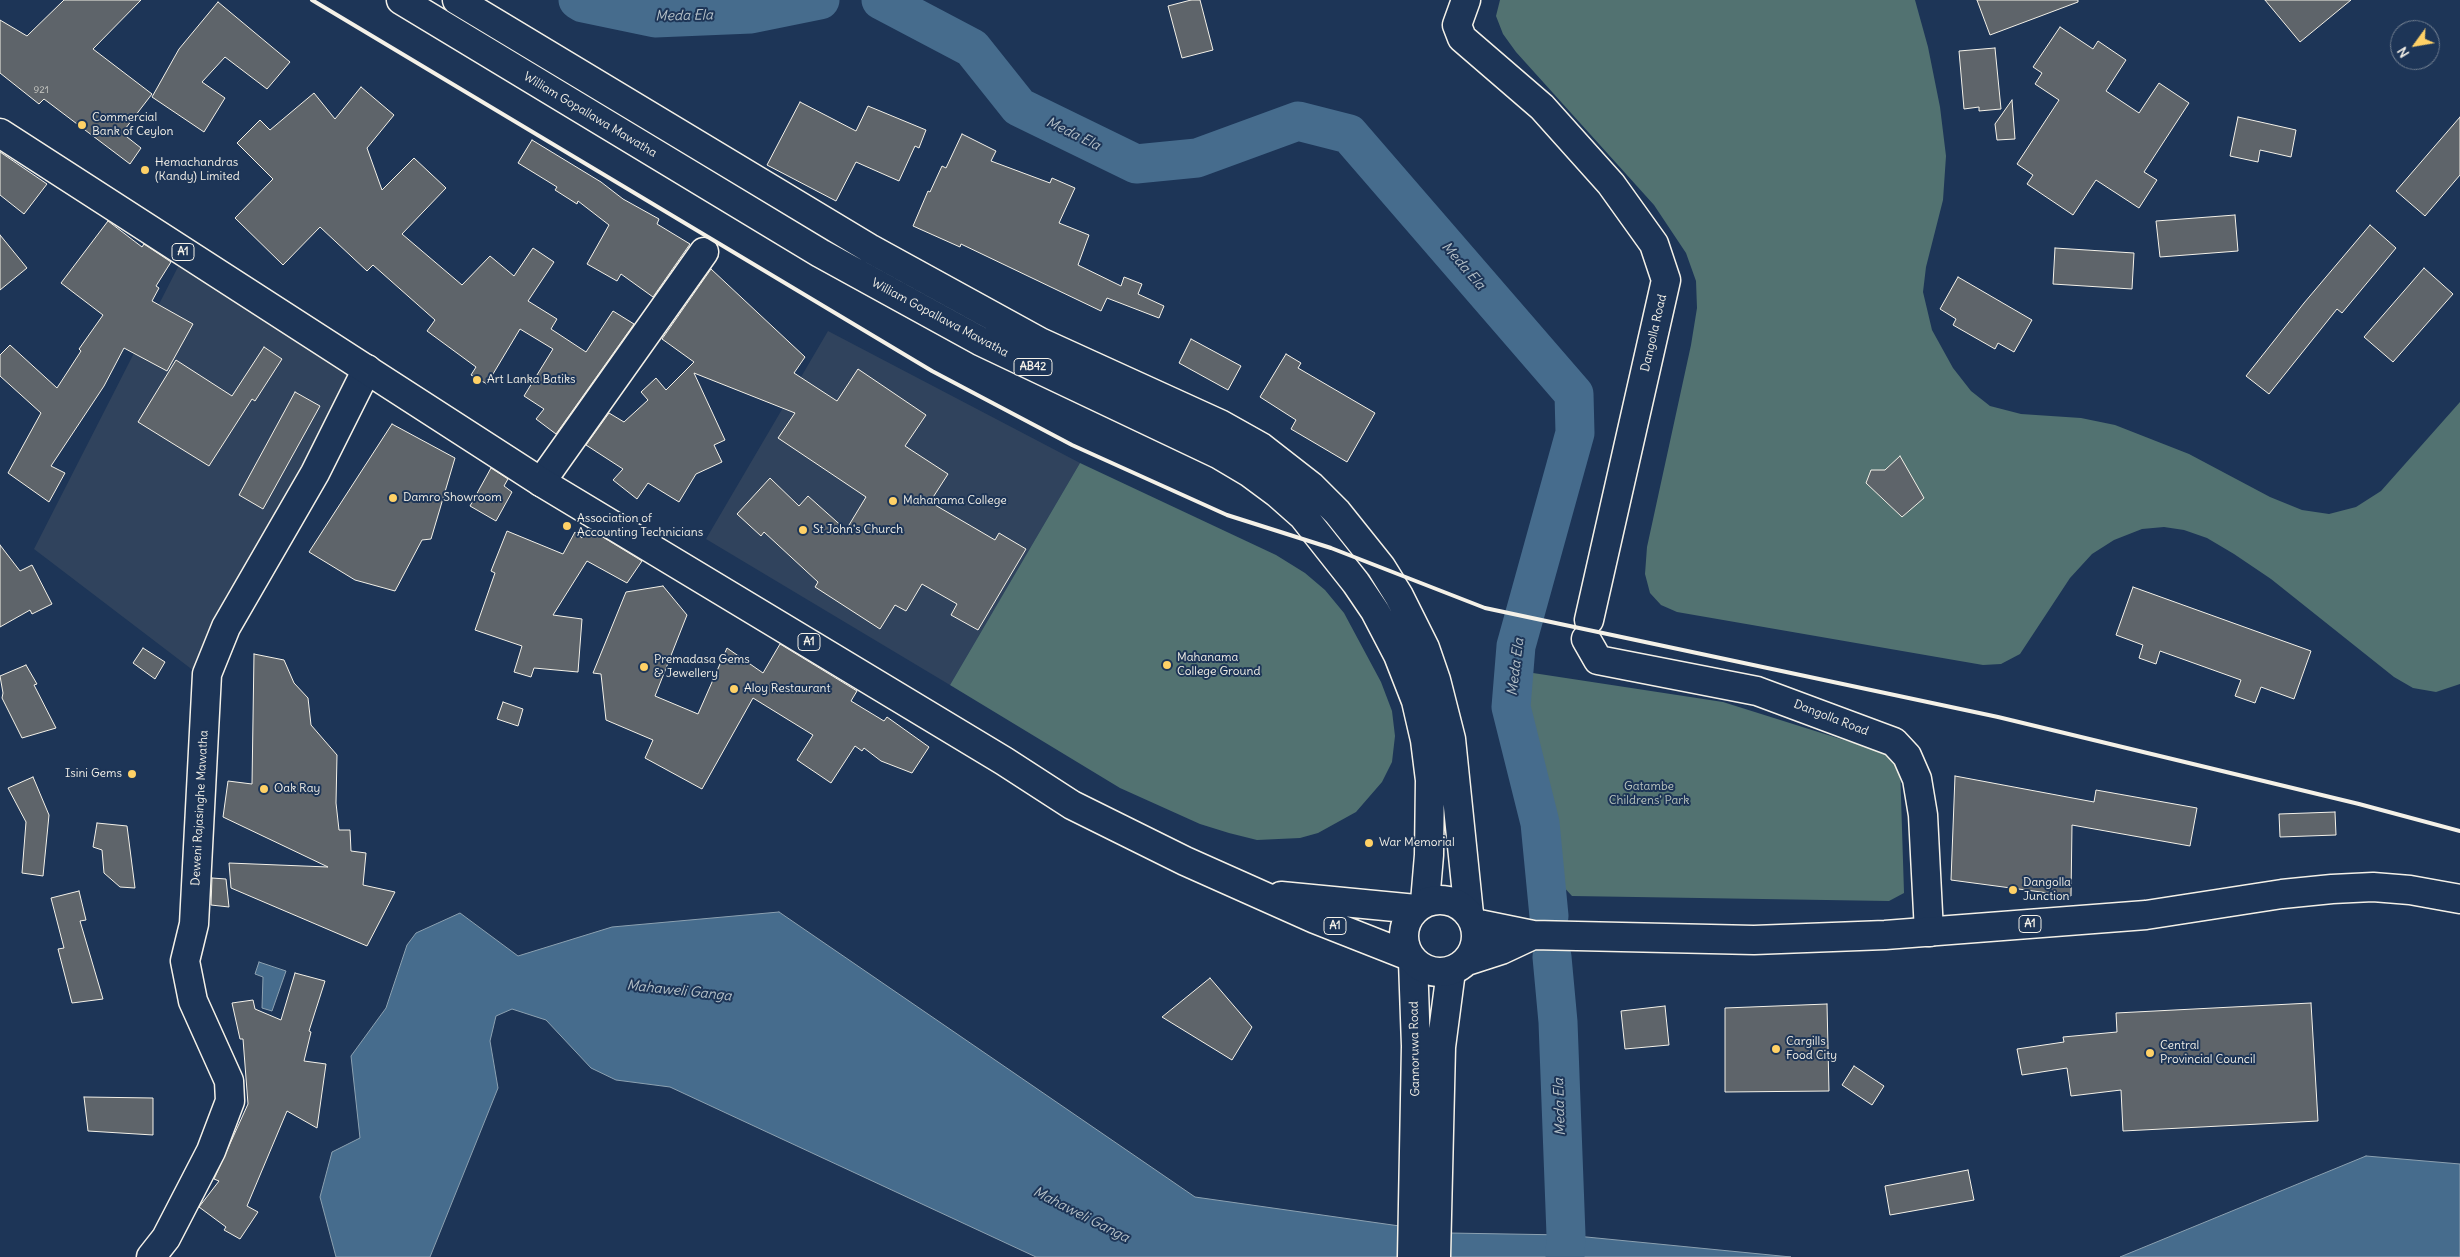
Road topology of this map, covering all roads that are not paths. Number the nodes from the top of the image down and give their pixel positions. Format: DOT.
graph roads {
  1 [pos="401,0"];
  2 [pos="1466,0"];
  3 [pos="472,4"];
  4 [pos="0,134"];
  5 [pos="704,252"];
  6 [pos="367,369"];
  7 [pos="541,482"];
  8 [pos="1262,894"];
  9 [pos="2460,900"];
  10 [pos="1420,906"];
  11 [pos="1472,918"];
  12 [pos="1929,932"];
  13 [pos="1533,935"];
  14 [pos="1411,958"];
  15 [pos="1460,966"];
  16 [pos="1426,1137"];
  17 [pos="151,1257"];
  18 [pos="1412,1257"];
  19 [pos="1436,1257"];
  1 -- 10 [label="main road, William Gopallawa Mawatha / AB42"];
  2 -- 12 [label="main road, Dangolla Road"];
  3 -- 11 [label="main road, AB42"];
  4 -- 6 [label="main road, A1"];
  5 -- 7 [label="main road"];
  6 -- 7 [label="main road, A1"];
  6 -- 17 [label="main road, Deweni Rajasinghe Mawatha"];
  7 -- 8 [label="main road, A1"];
  8 -- 10 [label="main road, A1"];
  8 -- 14 [label="main road, A1"];
  9 -- 12 [label="main road, A1"];
  10 -- 11 [label="main road"];
  10 -- 14 [label="main road"];
  11 -- 13 [label="main road, A1"];
  11 -- 15 [label="main road"];
  12 -- 13 [label="main road, A1"];
  13 -- 15 [label="main road, A1"];
  14 -- 15 [label="main road"];
  14 -- 16 [label="main road, Gannoruwa Road"];
  15 -- 16 [label="main road, Gannoruwa Road"];
  16 -- 18 [label="main road"];
  16 -- 19 [label="main road"];
}
